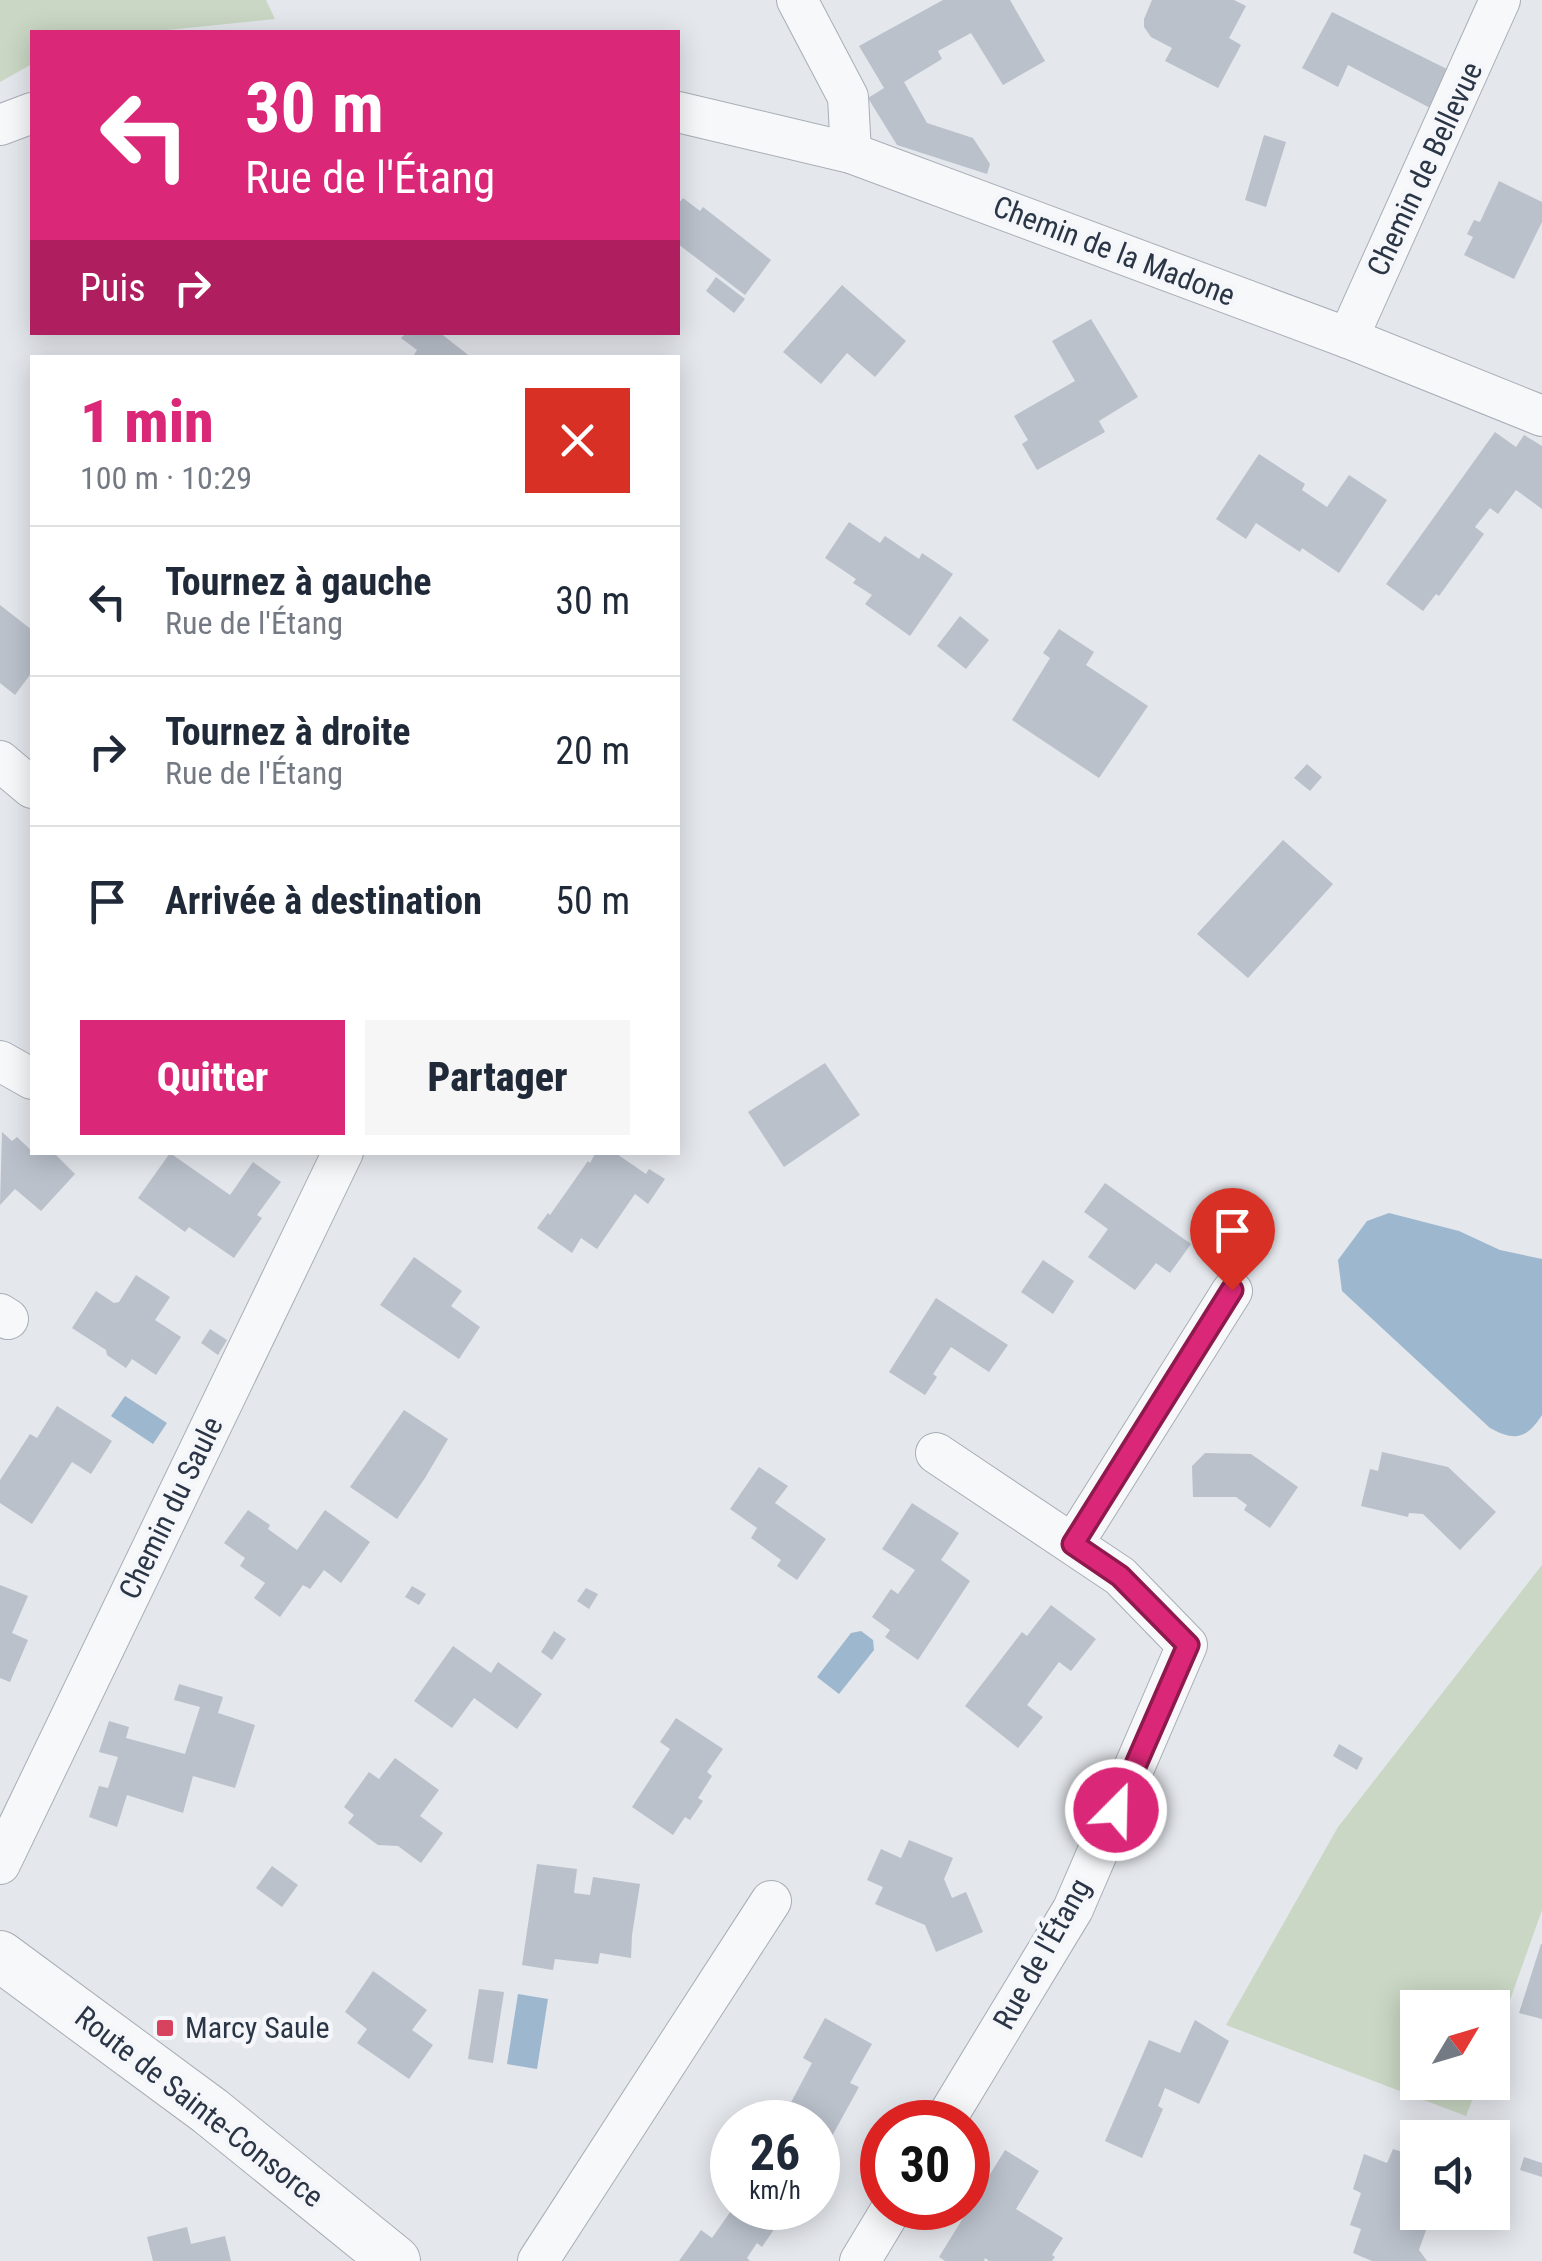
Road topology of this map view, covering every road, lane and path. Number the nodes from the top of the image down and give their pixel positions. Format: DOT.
graph roads {
  1 [pos="797,0"];
  2 [pos="1500,0"];
  3 [pos="680,112"];
  4 [pos="30,114"];
  5 [pos="0,126"];
  6 [pos="851,153"];
  7 [pos="1348,338"];
  8 [pos="1542,416"];
  9 [pos="0,761"];
  10 [pos="30,786"];
  11 [pos="0,1061"];
  12 [pos="30,1078"];
  13 [pos="342,1155"];
  14 [pos="1232,1290"];
  15 [pos="936,1453"];
  16 [pos="1073,1544"];
  17 [pos="0,1864"];
  18 [pos="772,1901"];
  19 [pos="0,1956"];
  20 [pos="957,2100"];
  21 [pos="879,2230"];
  22 [pos="395,2261"];
  23 [pos="538,2261"];
  24 [pos="860,2261"];
  1 -- 6 [label="street"];
  2 -- 7 [label="street, Chemin de Bellevue"];
  3 -- 6 [label="street, Chemin de la Madone"];
  4 -- 5 [label="street"];
  6 -- 7 [label="street, Chemin de la Madone"];
  7 -- 8 [label="street, Chemin de la Madone"];
  9 -- 10 [label="street"];
  11 -- 12 [label="street"];
  13 -- 17 [label="street, Chemin du Saule"];
  14 -- 16 [label="street"];
  15 -- 16 [label="street, Rue de l'Étang"];
  16 -- 20 [label="street, Rue de l'Étang"];
  18 -- 23 [label="street"];
  19 -- 22 [label="street, Route de Sainte-Consorce"];
  21 -- 24 [label="street"];
}
